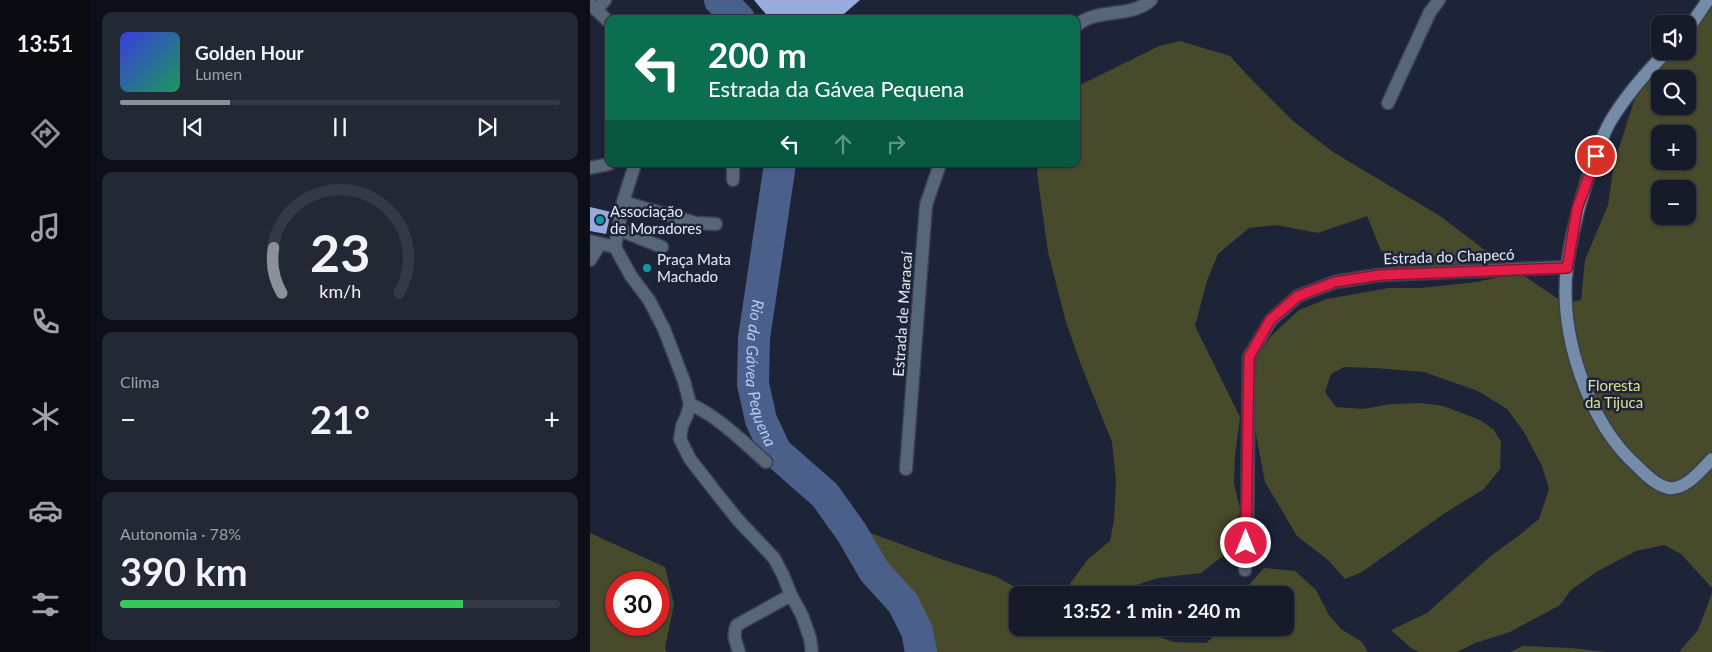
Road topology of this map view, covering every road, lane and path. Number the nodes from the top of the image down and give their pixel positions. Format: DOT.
graph roads {
  1 [pos="1151,0"];
  2 [pos="1439,0"];
  3 [pos="1708,0"];
  4 [pos="597,4"];
  5 [pos="605,16"];
  6 [pos="1696,17"];
  7 [pos="1080,23"];
  8 [pos="1659,60"];
  9 [pos="1388,103"];
  10 [pos="605,165"];
  11 [pos="634,167"];
  12 [pos="733,167"];
  13 [pos="939,167"];
  14 [pos="590,168"];
  15 [pos="734,180"];
  16 [pos="623,202"];
  17 [pos="716,224"];
  18 [pos="617,229"];
  19 [pos="595,243"];
  20 [pos="615,246"];
  21 [pos="662,247"];
  22 [pos="590,260"];
  23 [pos="1567,268"];
  24 [pos="690,404"];
  25 [pos="1712,459"];
  26 [pos="766,462"];
  27 [pos="906,468"];
  28 [pos="1245,570"];
  29 [pos="791,594"];
  30 [pos="739,652"];
  31 [pos="812,652"];
  1 -- 7 [label="street"];
  2 -- 9 [label="street"];
  3 -- 6 [label="street"];
  4 -- 5 [label="street"];
  8 -- 23 [label="street"];
  10 -- 14 [label="street"];
  11 -- 16 [label="street"];
  12 -- 15 [label="street"];
  13 -- 27 [label="street, Estrada de Maracaí"];
  16 -- 17 [label="street"];
  16 -- 18 [label="street"];
  18 -- 20 [label="street"];
  18 -- 21 [label="street"];
  19 -- 20 [label="street"];
  19 -- 22 [label="street"];
  20 -- 24 [label="street"];
  23 -- 25 [label="street"];
  23 -- 28 [label="street, Estrada do Chapecó"];
  24 -- 26 [label="street"];
  24 -- 29 [label="street"];
  29 -- 30 [label="street"];
  29 -- 31 [label="street"];
}
